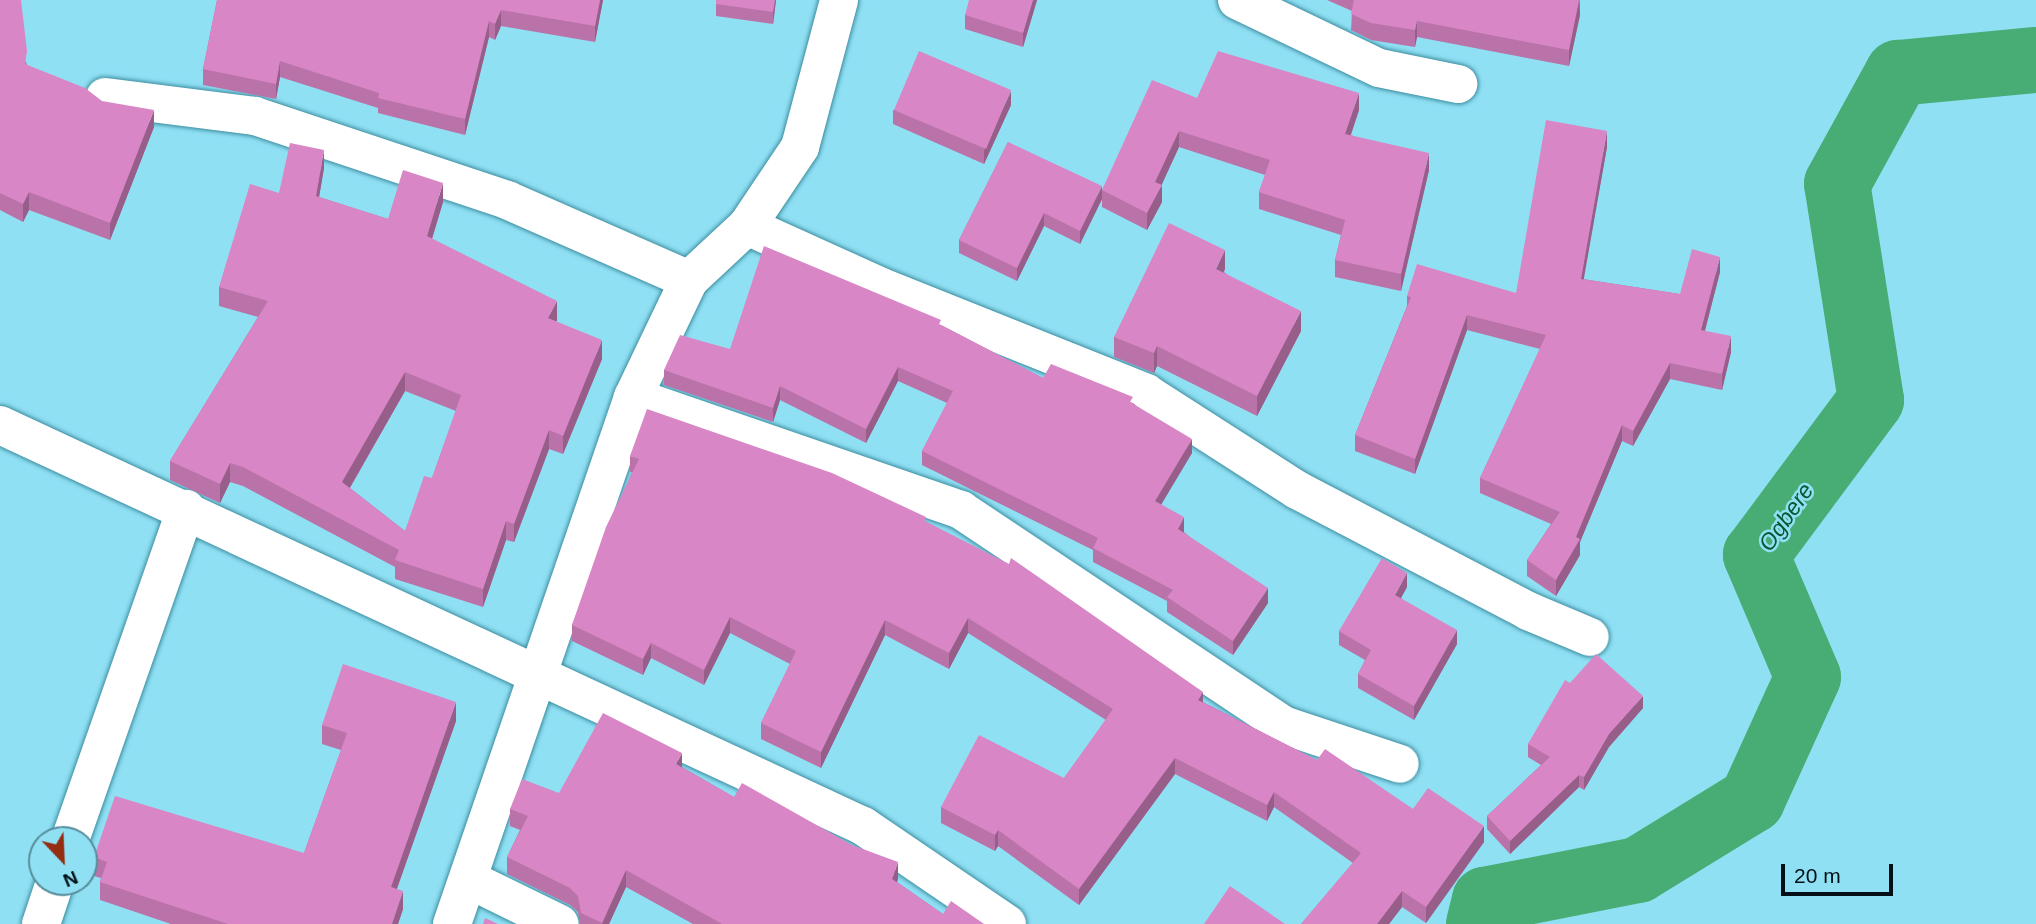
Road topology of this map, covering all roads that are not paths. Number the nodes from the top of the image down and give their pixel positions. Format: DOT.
graph roads {
  1 [pos="839,0"];
  2 [pos="1237,0"];
  3 [pos="1458,84"];
  4 [pos="105,97"];
  5 [pos="747,226"];
  6 [pos="689,280"];
  7 [pos="634,397"];
  8 [pos="0,425"];
  9 [pos="186,509"];
  10 [pos="1590,637"];
  11 [pos="540,675"];
  12 [pos="1400,764"];
  13 [pos="75,826"];
  14 [pos="468,879"];
  15 [pos="50,896"];
  16 [pos="41,924"];
  17 [pos="452,924"];
  18 [pos="559,924"];
  19 [pos="1007,924"];
  1 -- 5 [label="street"];
  2 -- 3 [label="street"];
  4 -- 6 [label="street"];
  5 -- 6 [label="street"];
  5 -- 10 [label="street"];
  6 -- 7 [label="street"];
  7 -- 11 [label="street"];
  7 -- 12 [label="street"];
  8 -- 9 [label="street"];
  9 -- 11 [label="street"];
  9 -- 13 [label="street"];
  11 -- 14 [label="street"];
  11 -- 19 [label="street"];
  14 -- 17 [label="street"];
  14 -- 18 [label="street"];
  15 -- 16 [label="street"];
}
